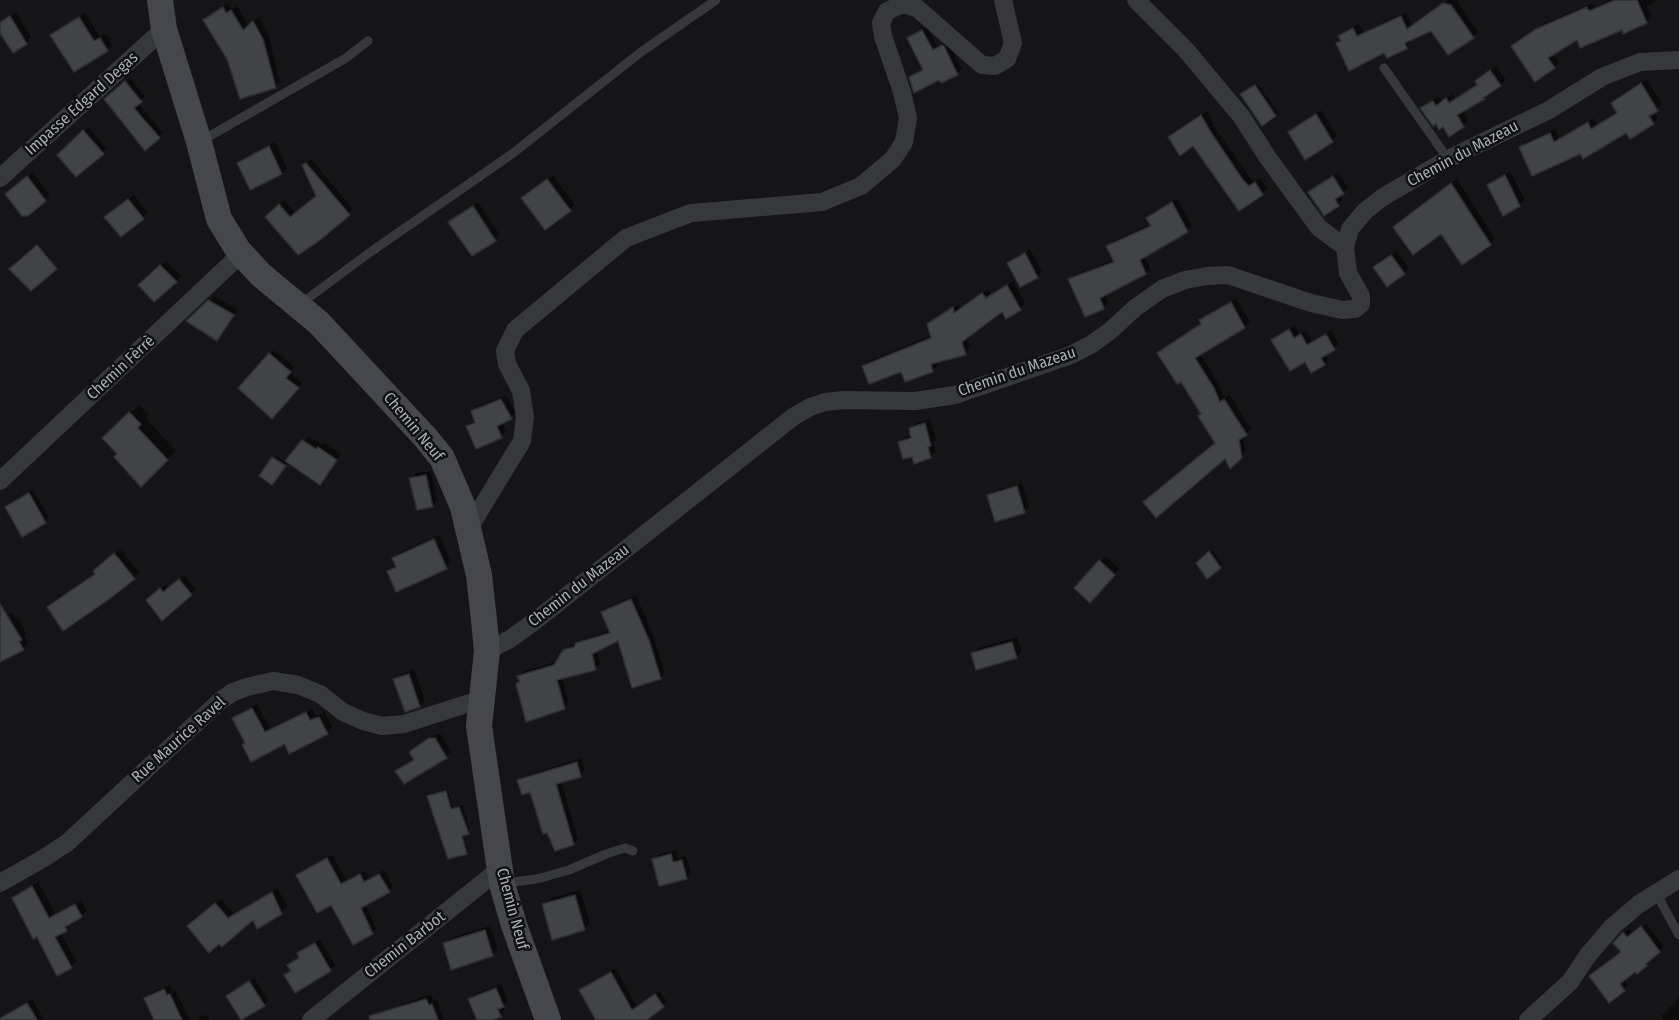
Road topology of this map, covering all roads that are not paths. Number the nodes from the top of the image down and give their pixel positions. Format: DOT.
graph roads {
  1 [pos="160,0"];
  2 [pos="716,0"];
  3 [pos="1003,0"];
  4 [pos="1136,0"];
  5 [pos="164,30"];
  6 [pos="368,41"];
  7 [pos="1679,60"];
  8 [pos="1384,68"];
  9 [pos="199,142"];
  10 [pos="1448,159"];
  11 [pos="0,178"];
  12 [pos="1345,247"];
  13 [pos="241,254"];
  14 [pos="298,305"];
  15 [pos="0,482"];
  16 [pos="469,528"];
  17 [pos="487,651"];
  18 [pos="482,699"];
  19 [pos="633,851"];
  20 [pos="501,877"];
  21 [pos="1679,879"];
  22 [pos="0,883"];
  23 [pos="1656,893"];
  24 [pos="1679,935"];
  25 [pos="311,1020"];
  26 [pos="548,1020"];
  27 [pos="1528,1020"];
  1 -- 5 [label="main road, Chemin Neuf"];
  2 -- 14 [label="lane"];
  3 -- 16 [label="street"];
  4 -- 12 [label="street"];
  5 -- 9 [label="main road, Chemin Neuf"];
  5 -- 11 [label="street, Impasse Edgard Degas"];
  6 -- 9 [label="lane"];
  7 -- 10 [label="street, Chemin du Mazeau"];
  8 -- 10 [label="lane"];
  9 -- 13 [label="main road, Chemin Neuf"];
  10 -- 12 [label="street, Chemin du Mazeau"];
  12 -- 17 [label="street, Chemin du Mazeau"];
  13 -- 14 [label="main road, Chemin Neuf"];
  13 -- 15 [label="street, Chemin Fèrrè"];
  14 -- 16 [label="main road, Chemin Neuf"];
  16 -- 17 [label="main road, Chemin Neuf"];
  17 -- 18 [label="main road, Chemin Neuf"];
  18 -- 20 [label="main road, Chemin Neuf"];
  18 -- 22 [label="street, Rue Maurice Ravel"];
  19 -- 20 [label="lane"];
  20 -- 25 [label="street, Chemin Barbot"];
  20 -- 26 [label="main road, Chemin Neuf"];
  21 -- 23 [label="street"];
  23 -- 24 [label="lane"];
  23 -- 27 [label="street"];
}
